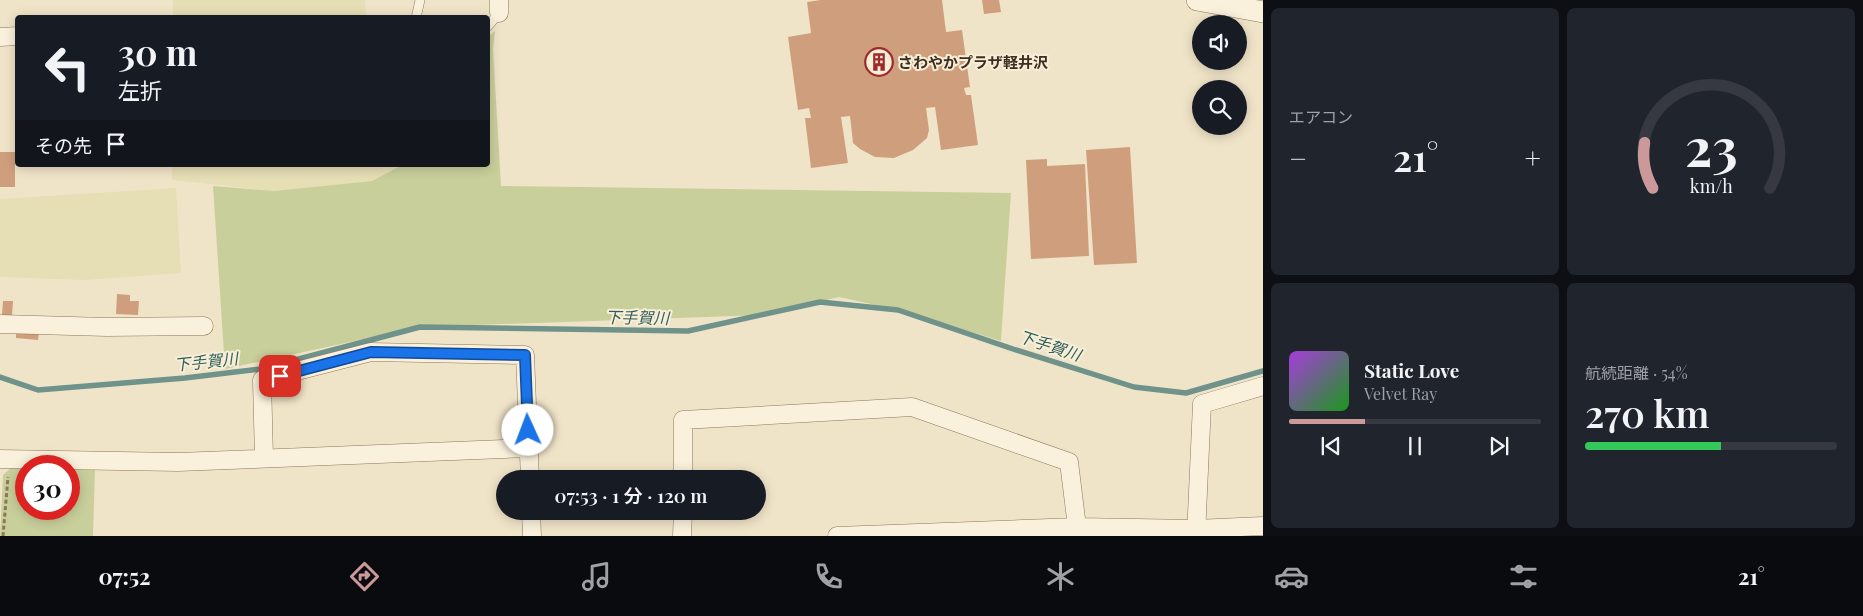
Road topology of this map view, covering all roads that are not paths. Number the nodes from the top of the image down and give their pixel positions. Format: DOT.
graph roads {
  1 [pos="420,0"];
  2 [pos="1197,0"];
  3 [pos="1263,12"];
  4 [pos="417,15"];
  5 [pos="15,36"];
  6 [pos="0,37"];
  7 [pos="0,324"];
  8 [pos="204,326"];
  9 [pos="1263,386"];
  10 [pos="529,448"];
  11 [pos="264,458"];
  12 [pos="0,459"];
  13 [pos="530,470"];
  14 [pos="683,470"];
  15 [pos="531,520"];
  16 [pos="682,520"];
  17 [pos="1077,526"];
  18 [pos="1263,526"];
  19 [pos="1195,533"];
  20 [pos="532,536"];
  21 [pos="682,536"];
  22 [pos="837,536"];
  1 -- 4 [label="lane"];
  2 -- 3 [label="street"];
  5 -- 6 [label="street"];
  7 -- 8 [label="street"];
  9 -- 19 [label="street"];
  10 -- 11 [label="street"];
  10 -- 11 [label="street"];
  10 -- 13 [label="street"];
  11 -- 12 [label="street"];
  14 -- 17 [label="street"];
  15 -- 20 [label="street"];
  16 -- 21 [label="street"];
  17 -- 19 [label="street"];
  17 -- 22 [label="street"];
  18 -- 19 [label="street"];
}
